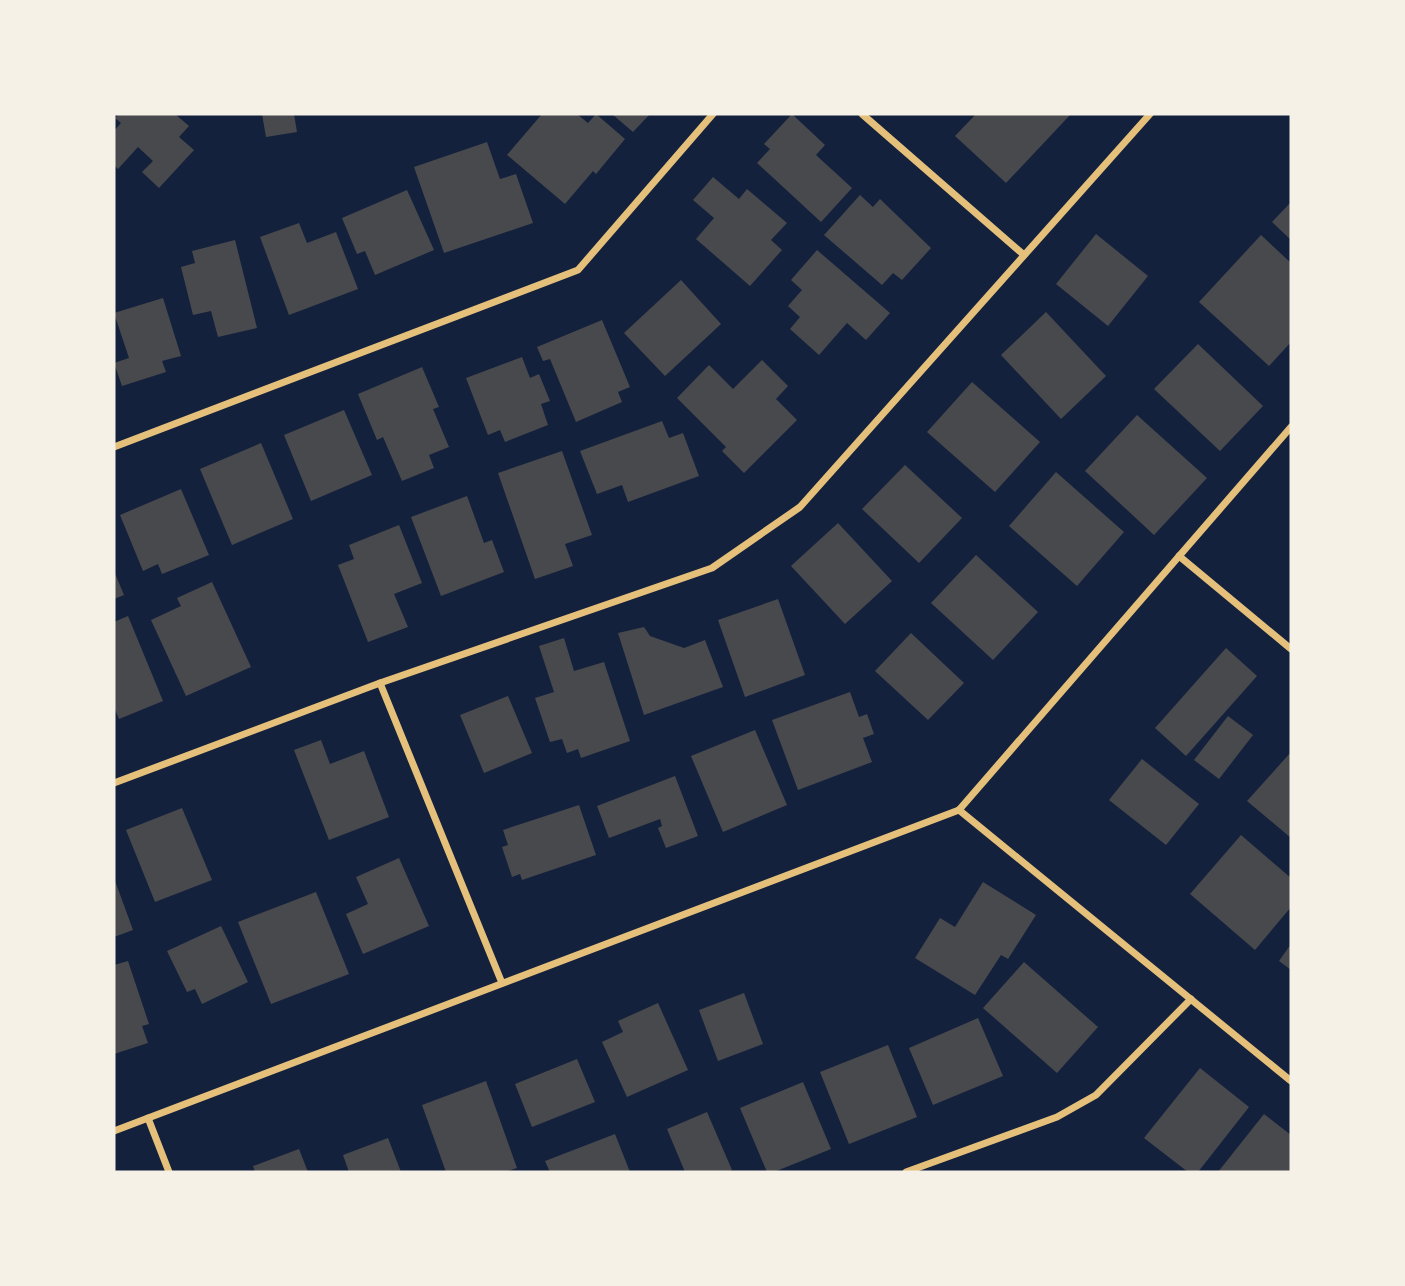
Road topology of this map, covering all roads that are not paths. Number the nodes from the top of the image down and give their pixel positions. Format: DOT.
graph roads {
  1 [pos="713,114"];
  2 [pos="862,114"];
  3 [pos="1150,114"];
  4 [pos="1024,255"];
  5 [pos="1291,427"];
  6 [pos="114,447"];
  7 [pos="1179,556"];
  8 [pos="1291,649"];
  9 [pos="380,683"];
  10 [pos="114,783"];
  11 [pos="959,810"];
  12 [pos="502,982"];
  13 [pos="1191,999"];
  14 [pos="1291,1081"];
  15 [pos="148,1118"];
  16 [pos="114,1131"];
  17 [pos="169,1172"];
  18 [pos="911,1172"];
  1 -- 6 [label="street"];
  2 -- 4 [label="street"];
  3 -- 4 [label="street"];
  4 -- 9 [label="street"];
  5 -- 7 [label="street"];
  7 -- 8 [label="street"];
  7 -- 11 [label="street"];
  9 -- 10 [label="street"];
  9 -- 12 [label="street"];
  11 -- 12 [label="street"];
  11 -- 13 [label="street"];
  12 -- 15 [label="street"];
  13 -- 14 [label="street"];
  13 -- 18 [label="street"];
  15 -- 16 [label="street"];
  15 -- 17 [label="street"];
}
